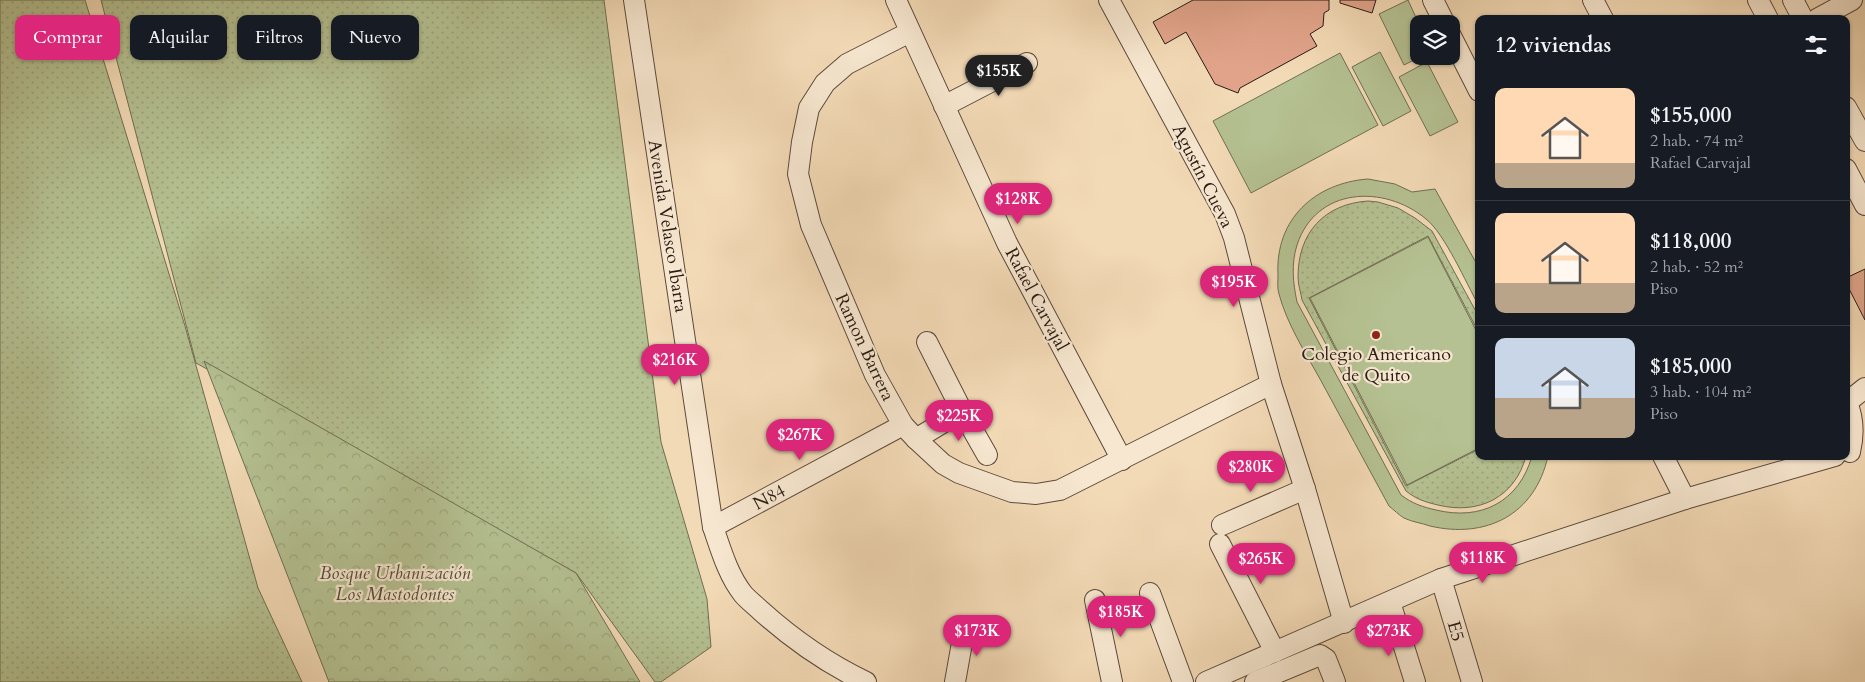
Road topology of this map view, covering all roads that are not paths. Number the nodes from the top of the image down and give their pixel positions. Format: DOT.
graph roads {
  1 [pos="634,0"];
  2 [pos="896,0"];
  3 [pos="1109,0"];
  4 [pos="1433,0"];
  5 [pos="1594,0"];
  6 [pos="1758,0"];
  7 [pos="1793,0"];
  8 [pos="1852,0"];
  9 [pos="1440,15"];
  10 [pos="1601,15"];
  11 [pos="1766,15"];
  12 [pos="1801,15"];
  13 [pos="1824,15"];
  14 [pos="910,32"];
  15 [pos="1460,54"];
  16 [pos="1027,63"];
  17 [pos="1475,83"];
  18 [pos="944,106"];
  19 [pos="1850,114"];
  20 [pos="1865,141"];
  21 [pos="1850,177"];
  22 [pos="1865,205"];
  23 [pos="927,342"];
  24 [pos="1271,384"];
  25 [pos="1865,388"];
  26 [pos="1850,400"];
  27 [pos="1850,410"];
  28 [pos="962,411"];
  29 [pos="909,432"];
  30 [pos="1850,448"];
  31 [pos="987,455"];
  32 [pos="1122,460"];
  33 [pos="1665,460"];
  34 [pos="1778,460"];
  35 [pos="1823,460"];
  36 [pos="1757,478"];
  37 [pos="1305,489"];
  38 [pos="1685,499"];
  39 [pos="714,527"];
  40 [pos="1441,579"];
  41 [pos="1150,593"];
  42 [pos="1095,600"];
  43 [pos="1390,602"];
  44 [pos="1344,623"];
  45 [pos="965,626"];
  46 [pos="1275,652"];
  47 [pos="866,682"];
  48 [pos="954,682"];
  49 [pos="1112,682"];
  50 [pos="1183,682"];
  51 [pos="1206,682"];
  52 [pos="1255,682"];
  53 [pos="1335,682"];
  54 [pos="1415,682"];
  55 [pos="1472,682"];
  1 -- 39 [label="street, Avenida Velasco Ibarra"];
  2 -- 14 [label="street, Rafael Carvajal"];
  3 -- 24 [label="street, Agustín Cueva"];
  4 -- 9 [label="street"];
  5 -- 10 [label="street"];
  6 -- 11 [label="street"];
  7 -- 12 [label="street"];
  8 -- 13 [label="street"];
  14 -- 18 [label="street, Rafael Carvajal"];
  14 -- 29 [label="street, Ramon Barrera"];
  15 -- 17 [label="street"];
  16 -- 18 [label="street"];
  18 -- 32 [label="street, Rafael Carvajal"];
  19 -- 20 [label="street"];
  21 -- 22 [label="street"];
  23 -- 28 [label="street"];
  24 -- 32 [label="street, Ramon Barrera"];
  24 -- 37 [label="street, Agustín Cueva"];
  25 -- 26 [label="street"];
  27 -- 30 [label="street"];
  28 -- 29 [label="street, N84"];
  28 -- 31 [label="street"];
  29 -- 32 [label="street, Ramon Barrera"];
  29 -- 39 [label="street, N84"];
  33 -- 38 [label="street"];
  34 -- 36 [label="street"];
  35 -- 36 [label="street"];
  36 -- 38 [label="street"];
  37 -- 44 [label="street, Agustín Cueva"];
  37 -- 46 [label="street"];
  38 -- 40 [label="street"];
  39 -- 47 [label="street, Avenida Velasco Ibarra"];
  40 -- 43 [label="street"];
  40 -- 55 [label="street, E5"];
  41 -- 50 [label="street"];
  42 -- 49 [label="street"];
  43 -- 44 [label="street"];
  43 -- 54 [label="street"];
  44 -- 46 [label="street"];
  45 -- 48 [label="street"];
  46 -- 51 [label="street"];
  52 -- 53 [label="street"];
}
